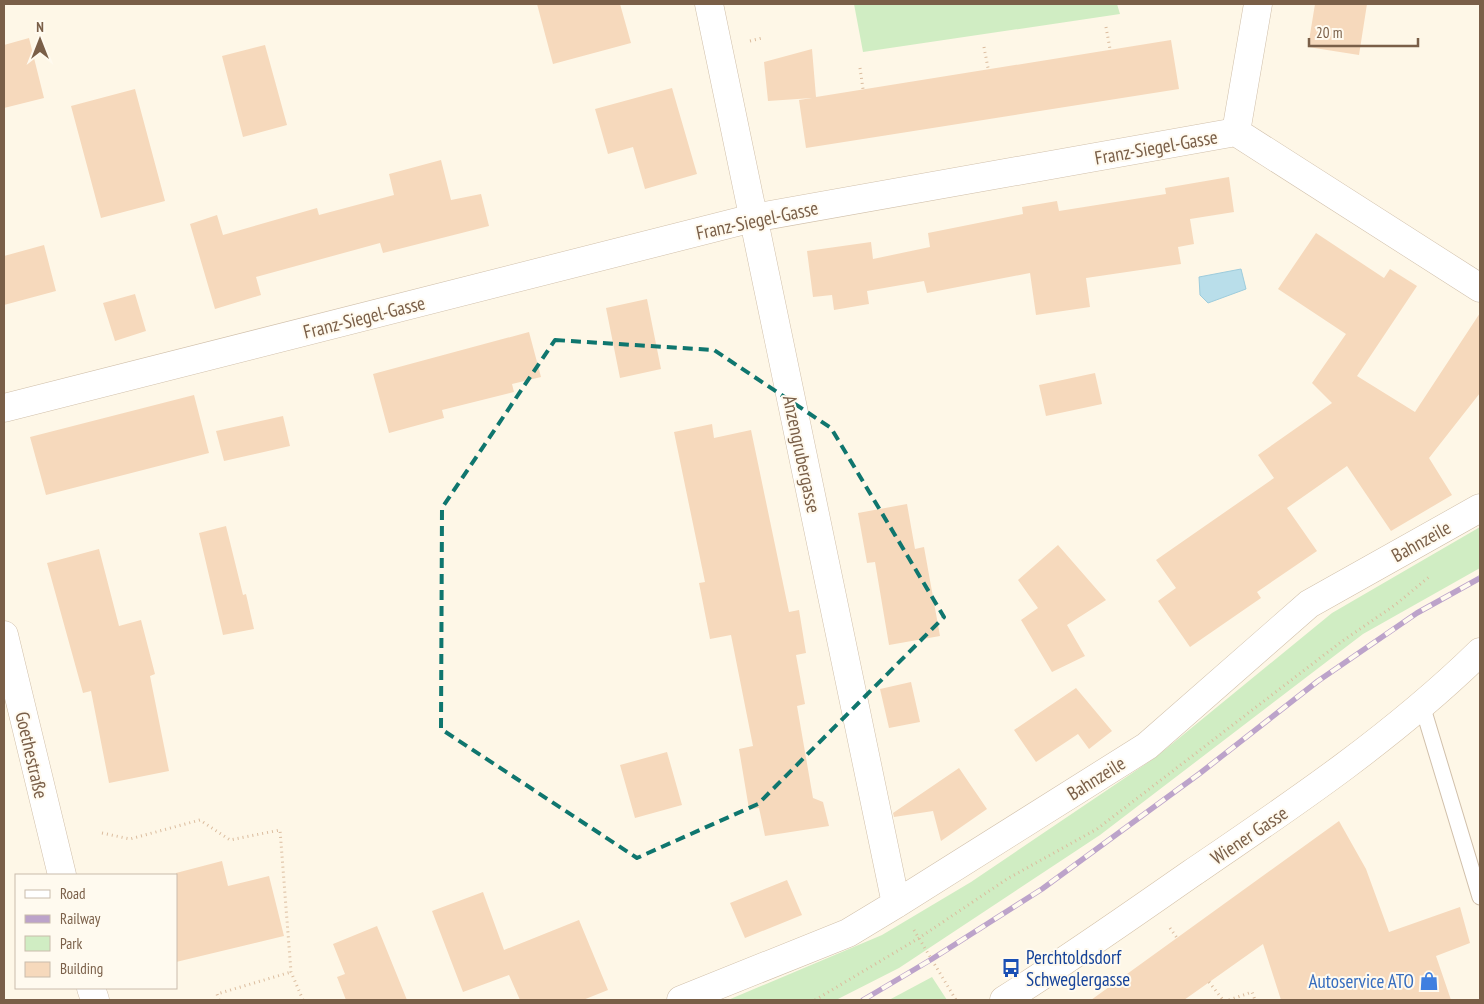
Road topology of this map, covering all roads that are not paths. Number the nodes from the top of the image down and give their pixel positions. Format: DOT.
graph roads {
  1 [pos="709,4"];
  2 [pos="1258,4"];
  3 [pos="1236,132"];
  4 [pos="753,218"];
  5 [pos="1480,288"];
  6 [pos="4,408"];
  7 [pos="1480,508"];
  8 [pos="4,635"];
  9 [pos="1480,652"];
  10 [pos="1422,705"];
  11 [pos="62,874"];
  12 [pos="1480,897"];
  13 [pos="896,904"];
  14 [pos="681,1000"];
  15 [pos="1004,1000"];
  1 -- 4 [label="street, Anzengrubergasse"];
  2 -- 3 [label="street"];
  3 -- 4 [label="street, Franz-Siegel-Gasse"];
  3 -- 5 [label="street, Franz-Siegel-Gasse"];
  4 -- 6 [label="street, Franz-Siegel-Gasse"];
  4 -- 13 [label="street, Anzengrubergasse"];
  7 -- 13 [label="street, Bahnzeile"];
  8 -- 11 [label="street, Goethestraße"];
  9 -- 10 [label="street, Wiener Gasse"];
  10 -- 12 [label="lane"];
  10 -- 15 [label="street, Wiener Gasse"];
  13 -- 14 [label="street, Bahnzeile"];
}
